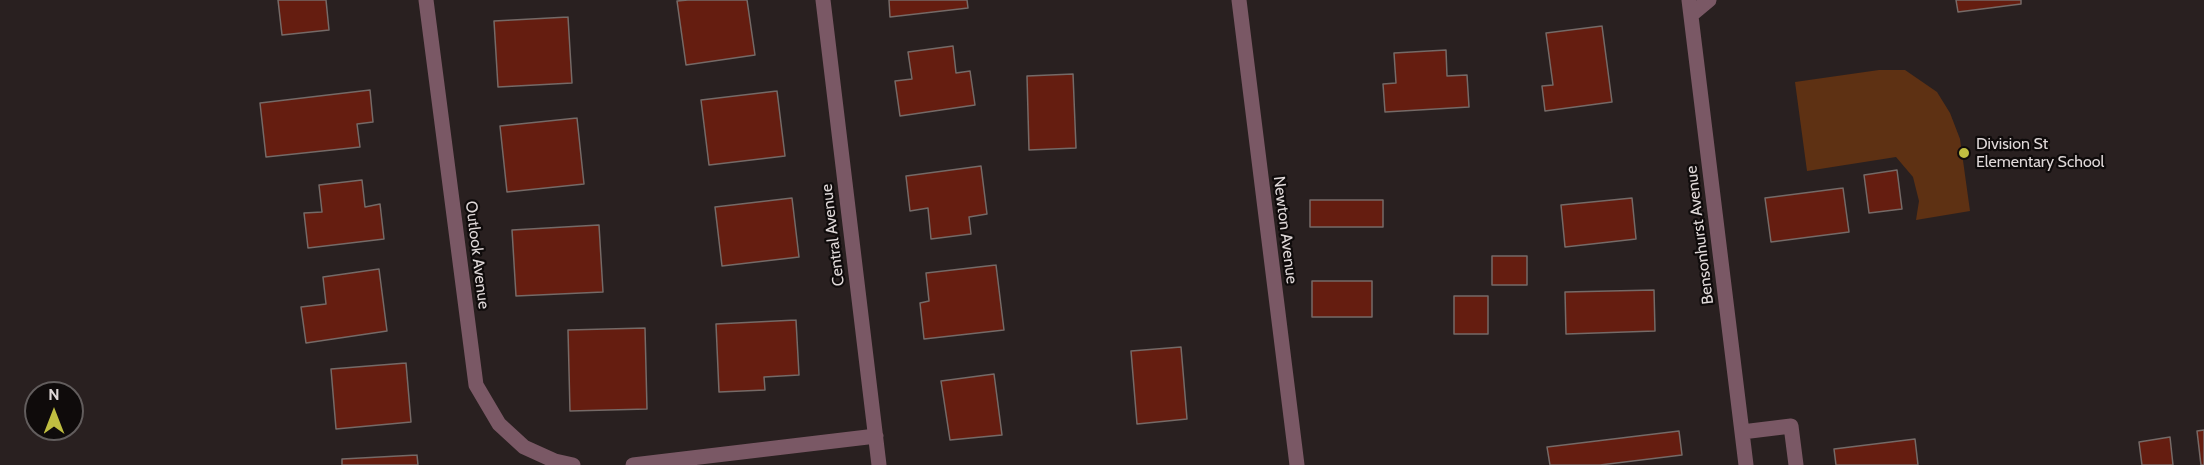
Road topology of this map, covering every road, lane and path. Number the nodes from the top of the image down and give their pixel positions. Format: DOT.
graph roads {
  1 [pos="426,0"];
  2 [pos="824,0"];
  3 [pos="1239,0"];
  4 [pos="1709,0"];
  5 [pos="1690,8"];
  6 [pos="1742,432"];
  7 [pos="876,436"];
  8 [pos="573,465"];
  9 [pos="633,465"];
  10 [pos="879,465"];
  11 [pos="1297,465"];
  12 [pos="1746,465"];
  13 [pos="1796,465"];
  1 -- 8 [label="street, Outlook Avenue"];
  2 -- 7 [label="street, Central Avenue"];
  3 -- 11 [label="street, Newton Avenue"];
  4 -- 5 [label="street"];
  5 -- 6 [label="street, Bensonhurst Avenue"];
  6 -- 12 [label="street, Bensonhurst Avenue"];
  6 -- 13 [label="street"];
  7 -- 9 [label="street"];
  7 -- 10 [label="street, Central Avenue"];
}
